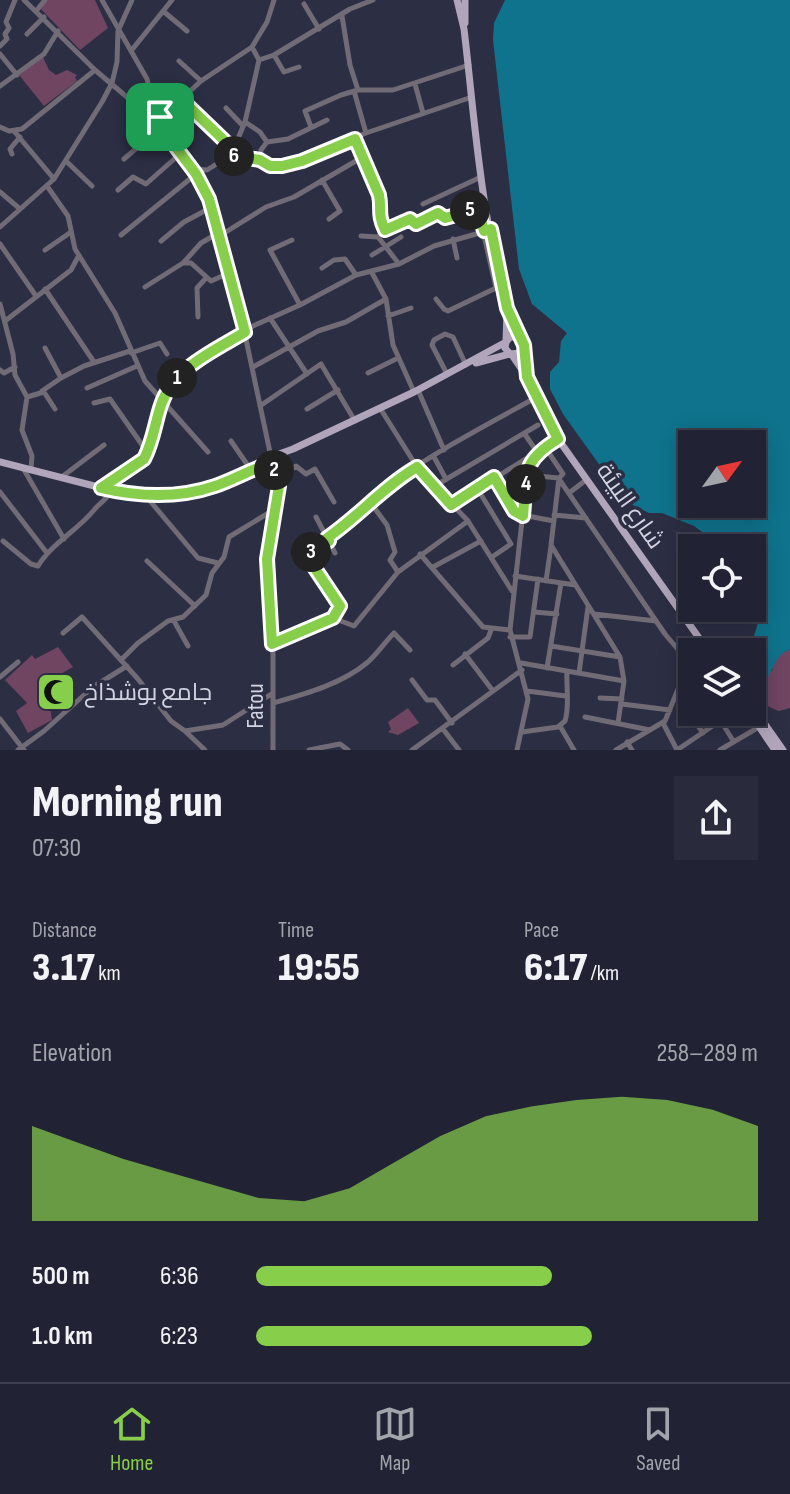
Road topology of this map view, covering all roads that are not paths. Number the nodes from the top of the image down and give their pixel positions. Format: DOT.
graph roads {
  1 [pos="15,0"];
  2 [pos="24,0"];
  3 [pos="45,0"];
  4 [pos="132,0"];
  5 [pos="172,0"];
  6 [pos="274,0"];
  7 [pos="373,0"];
  8 [pos="457,0"];
  9 [pos="465,0"];
  10 [pos="103,2"];
  11 [pos="304,4"];
  12 [pos="37,10"];
  13 [pos="163,11"];
  14 [pos="342,16"];
  15 [pos="44,17"];
  16 [pos="319,29"];
  17 [pos="464,29"];
  18 [pos="58,31"];
  19 [pos="118,31"];
  20 [pos="187,31"];
  21 [pos="27,34"];
  22 [pos="0,46"];
  23 [pos="252,47"];
  24 [pos="131,51"];
  25 [pos="0,54"];
  26 [pos="274,55"];
  27 [pos="259,60"];
  28 [pos="179,61"];
  29 [pos="469,65"];
  30 [pos="299,67"];
  31 [pos="95,70"];
  32 [pos="18,75"];
  33 [pos="201,81"];
  34 [pos="112,83"];
  35 [pos="415,84"];
  36 [pos="0,86"];
  37 [pos="150,87"];
  38 [pos="356,91"];
  39 [pos="472,97"];
  40 [pos="181,99"];
  41 [pos="226,108"];
  42 [pos="423,113"];
  43 [pos="156,118"];
  44 [pos="327,120"];
  45 [pos="244,124"];
  46 [pos="0,127"];
  47 [pos="311,127"];
  48 [pos="160,128"];
  49 [pos="14,131"];
  50 [pos="366,133"];
  51 [pos="20,137"];
  52 [pos="355,139"];
  53 [pos="267,142"];
  54 [pos="232,152"];
  55 [pos="181,153"];
  56 [pos="12,154"];
  57 [pos="361,158"];
  58 [pos="124,159"];
  59 [pos="260,160"];
  60 [pos="66,161"];
  61 [pos="207,170"];
  62 [pos="195,172"];
  63 [pos="482,177"];
  64 [pos="54,179"];
  65 [pos="322,180"];
  66 [pos="202,182"];
  67 [pos="47,186"];
  68 [pos="92,186"];
  69 [pos="118,190"];
  70 [pos="0,192"];
  71 [pos="423,204"];
  72 [pos="212,207"];
  73 [pos="20,209"];
  74 [pos="329,219"];
  75 [pos="0,227"];
  76 [pos="385,230"];
  77 [pos="487,230"];
  78 [pos="71,232"];
  79 [pos="220,233"];
  80 [pos="121,235"];
  81 [pos="361,236"];
  82 [pos="378,237"];
  83 [pos="401,237"];
  84 [pos="453,239"];
  85 [pos="292,240"];
  86 [pos="161,241"];
  87 [pos="0,244"];
  88 [pos="386,247"];
  89 [pos="45,250"];
  90 [pos="372,255"];
  91 [pos="79,256"];
  92 [pos="457,258"];
  93 [pos="183,263"];
  94 [pos="399,264"];
  95 [pos="322,268"];
  96 [pos="71,270"];
  97 [pos="87,271"];
  98 [pos="371,271"];
  99 [pos="229,273"];
  100 [pos="356,275"];
  101 [pos="206,278"];
  102 [pos="145,287"];
  103 [pos="499,287"];
  104 [pos="45,289"];
  105 [pos="36,296"];
  106 [pos="386,299"];
  107 [pos="436,299"];
  108 [pos="0,304"];
  109 [pos="300,305"];
  110 [pos="411,308"];
  111 [pos="507,308"];
  112 [pos="388,316"];
  113 [pos="198,317"];
  114 [pos="270,318"];
  115 [pos="5,321"];
  116 [pos="244,331"];
  117 [pos="518,337"];
  118 [pos="506,342"];
  119 [pos="289,347"];
  120 [pos="45,348"];
  121 [pos="524,348"];
  122 [pos="130,352"];
  123 [pos="167,354"];
  124 [pos="511,355"];
  125 [pos="398,358"];
  126 [pos="94,362"];
  127 [pos="137,366"];
  128 [pos="466,366"];
  129 [pos="15,367"];
  130 [pos="253,367"];
  131 [pos="0,370"];
  132 [pos="368,373"];
  133 [pos="307,374"];
  134 [pos="447,375"];
  135 [pos="527,377"];
  136 [pos="61,378"];
  137 [pos="87,388"];
  138 [pos="338,390"];
  139 [pos="416,391"];
  140 [pos="41,392"];
  141 [pos="27,397"];
  142 [pos="537,397"];
  143 [pos="162,402"];
  144 [pos="94,403"];
  145 [pos="260,406"];
  146 [pos="380,408"];
  147 [pos="55,409"];
  148 [pos="307,409"];
  149 [pos="355,421"];
  150 [pos="538,425"];
  151 [pos="524,433"];
  152 [pos="558,439"];
  153 [pos="231,441"];
  154 [pos="104,445"];
  155 [pos="545,447"];
  156 [pos="444,450"];
  157 [pos="208,452"];
  158 [pos="537,452"];
  159 [pos="148,453"];
  160 [pos="434,457"];
  161 [pos="270,461"];
  162 [pos="0,462"];
  163 [pos="417,467"];
  164 [pos="27,468"];
  165 [pos="251,470"];
  166 [pos="527,475"];
  167 [pos="63,476"];
  168 [pos="494,477"];
  169 [pos="559,478"];
  170 [pos="446,479"];
  171 [pos="278,480"];
  172 [pos="586,480"];
  173 [pos="433,487"];
  174 [pos="101,488"];
  175 [pos="477,488"];
  176 [pos="110,490"];
  177 [pos="0,492"];
  178 [pos="569,493"];
  179 [pos="145,495"];
  180 [pos="334,502"];
  181 [pos="370,502"];
  182 [pos="451,505"];
  183 [pos="276,509"];
  184 [pos="523,516"];
  185 [pos="316,517"];
  186 [pos="554,518"];
  187 [pos="587,518"];
  188 [pos="468,521"];
  189 [pos="328,539"];
  190 [pos="64,540"];
  191 [pos="3,541"];
  192 [pos="481,541"];
  193 [pos="551,545"];
  194 [pos="47,553"];
  195 [pos="335,553"];
  196 [pos="420,554"];
  197 [pos="492,557"];
  198 [pos="147,561"];
  199 [pos="219,563"];
  200 [pos="497,565"];
  201 [pos="433,567"];
  202 [pos="516,568"];
  203 [pos="398,572"];
  204 [pos="515,576"];
  205 [pos="538,579"];
  206 [pos="546,581"];
  207 [pos="561,583"];
  208 [pos="575,585"];
  209 [pos="514,594"];
  210 [pos="195,606"];
  211 [pos="589,606"];
  212 [pos="533,612"];
  213 [pos="557,614"];
  214 [pos="594,614"];
  215 [pos="333,618"];
  216 [pos="174,621"];
  217 [pos="657,621"];
  218 [pos="491,630"];
  219 [pos="63,633"];
  220 [pos="510,634"];
  221 [pos="698,638"];
  222 [pos="272,644"];
  223 [pos="188,646"];
  224 [pos="551,646"];
  225 [pos="678,649"];
  226 [pos="410,650"];
  227 [pos="584,652"];
  228 [pos="465,654"];
  229 [pos="620,657"];
  230 [pos="121,660"];
  231 [pos="18,662"];
  232 [pos="520,662"];
  233 [pos="453,665"];
  234 [pos="127,666"];
  235 [pos="547,668"];
  236 [pos="522,670"];
  237 [pos="567,671"];
  238 [pos="579,673"];
  239 [pos="0,677"];
  240 [pos="412,680"];
  241 [pos="624,681"];
  242 [pos="678,688"];
  243 [pos="493,691"];
  244 [pos="527,691"];
  245 [pos="273,693"];
  246 [pos="676,694"];
  247 [pos="566,696"];
  248 [pos="600,698"];
  249 [pos="622,702"];
  250 [pos="273,703"];
  251 [pos="670,710"];
  252 [pos="585,717"];
  253 [pos="0,719"];
  254 [pos="452,723"];
  255 [pos="618,723"];
  256 [pos="663,723"];
  257 [pos="560,726"];
  258 [pos="713,726"];
  259 [pos="723,726"];
  260 [pos="766,726"];
  261 [pos="759,727"];
  262 [pos="443,729"];
  263 [pos="199,730"];
  264 [pos="650,730"];
  265 [pos="185,731"];
  266 [pos="522,732"];
  267 [pos="703,733"];
  268 [pos="196,742"];
  269 [pos="627,742"];
  270 [pos="734,742"];
  271 [pos="21,749"];
  272 [pos="205,750"];
  273 [pos="273,750"];
  274 [pos="309,750"];
  275 [pos="348,750"];
  276 [pos="412,750"];
  277 [pos="459,750"];
  278 [pos="517,750"];
  279 [pos="574,750"];
  280 [pos="616,750"];
  281 [pos="632,750"];
  282 [pos="720,750"];
  283 [pos="775,750"];
  284 [pos="783,750"];
  1 -- 22 [label="street"];
  2 -- 12 [label="street"];
  3 -- 12 [label="street"];
  4 -- 19 [label="street"];
  5 -- 13 [label="street"];
  6 -- 23 [label="street"];
  7 -- 14 [label="street"];
  8 -- 17 [label="main road"];
  9 -- 17 [label="main road"];
  10 -- 19 [label="street, Fatou"];
  11 -- 16 [label="street"];
  12 -- 15 [label="street"];
  13 -- 20 [label="street"];
  13 -- 24 [label="street"];
  14 -- 16 [label="street"];
  14 -- 38 [label="street"];
  15 -- 18 [label="street"];
  15 -- 21 [label="street"];
  16 -- 26 [label="street"];
  17 -- 29 [label="main road"];
  18 -- 31 [label="street"];
  18 -- 32 [label="street"];
  19 -- 24 [label="street, Fatou"];
  19 -- 34 [label="street"];
  23 -- 27 [label="street"];
  23 -- 33 [label="street"];
  24 -- 37 [label="street, Fatou"];
  25 -- 32 [label="street"];
  26 -- 27 [label="street"];
  26 -- 30 [label="street"];
  27 -- 45 [label="street"];
  28 -- 33 [label="street"];
  29 -- 35 [label="street"];
  29 -- 39 [label="main road"];
  31 -- 34 [label="street"];
  31 -- 49 [label="street"];
  32 -- 36 [label="street"];
  33 -- 40 [label="street"];
  34 -- 43 [label="street"];
  34 -- 60 [label="street"];
  35 -- 38 [label="street"];
  35 -- 42 [label="street"];
  37 -- 40 [label="street"];
  37 -- 43 [label="street, Fatou"];
  38 -- 47 [label="street"];
  38 -- 50 [label="street"];
  39 -- 42 [label="street"];
  39 -- 63 [label="main road"];
  40 -- 43 [label="street"];
  40 -- 54 [label="street"];
  41 -- 45 [label="street"];
  42 -- 50 [label="street"];
  43 -- 48 [label="street, Fatou"];
  44 -- 47 [label="street"];
  45 -- 53 [label="street"];
  45 -- 54 [label="street"];
  46 -- 49 [label="street"];
  47 -- 53 [label="street"];
  48 -- 55 [label="street, Fatou"];
  48 -- 58 [label="street"];
  49 -- 51 [label="street"];
  50 -- 52 [label="street"];
  51 -- 56 [label="street"];
  51 -- 64 [label="street"];
  52 -- 57 [label="street"];
  52 -- 59 [label="street"];
  53 -- 59 [label="street"];
  54 -- 59 [label="street"];
  54 -- 61 [label="street"];
  55 -- 62 [label="street, Fatou"];
  55 -- 69 [label="street"];
  57 -- 65 [label="street"];
  57 -- 76 [label="street"];
  60 -- 64 [label="street"];
  60 -- 68 [label="street"];
  61 -- 62 [label="street"];
  61 -- 66 [label="street"];
  62 -- 66 [label="street, Fatou"];
  62 -- 80 [label="street"];
  63 -- 71 [label="street"];
  63 -- 77 [label="main road"];
  64 -- 67 [label="street"];
  65 -- 74 [label="street"];
  65 -- 79 [label="street"];
  66 -- 72 [label="street, Fatou"];
  67 -- 73 [label="street"];
  67 -- 78 [label="street"];
  70 -- 73 [label="street"];
  72 -- 79 [label="street, Fatou"];
  72 -- 86 [label="street"];
  73 -- 75 [label="street"];
  76 -- 77 [label="street"];
  76 -- 82 [label="street"];
  77 -- 84 [label="street"];
  77 -- 103 [label="main road"];
  78 -- 89 [label="street"];
  78 -- 91 [label="street"];
  79 -- 93 [label="street"];
  79 -- 99 [label="street, Fatou"];
  81 -- 82 [label="street"];
  82 -- 88 [label="street"];
  83 -- 88 [label="street"];
  84 -- 92 [label="street"];
  84 -- 94 [label="street"];
  85 -- 109 [label="street"];
  87 -- 105 [label="street"];
  88 -- 90 [label="street"];
  88 -- 94 [label="street"];
  91 -- 96 [label="street"];
  91 -- 97 [label="street"];
  93 -- 101 [label="street"];
  93 -- 102 [label="street"];
  94 -- 98 [label="street"];
  95 -- 100 [label="street"];
  96 -- 97 [label="street"];
  96 -- 104 [label="street"];
  97 -- 122 [label="street"];
  98 -- 100 [label="street"];
  98 -- 106 [label="street"];
  99 -- 101 [label="street"];
  99 -- 116 [label="street, Fatou"];
  100 -- 109 [label="street"];
  101 -- 113 [label="street"];
  103 -- 107 [label="street"];
  103 -- 111 [label="main road"];
  104 -- 105 [label="street"];
  104 -- 126 [label="street"];
  105 -- 115 [label="street"];
  106 -- 112 [label="street"];
  106 -- 119 [label="street"];
  108 -- 115 [label="street"];
  109 -- 114 [label="street"];
  110 -- 112 [label="street"];
  111 -- 117 [label="main road"];
  111 -- 118 [label="main road"];
  112 -- 125 [label="street"];
  114 -- 116 [label="street"];
  114 -- 119 [label="street"];
  115 -- 129 [label="street"];
  116 -- 130 [label="street, Fatou"];
  116 -- 143 [label="street"];
  117 -- 118 [label="main road"];
  117 -- 121 [label="main road"];
  118 -- 124 [label="main road"];
  118 -- 128 [label="main road"];
  119 -- 130 [label="street"];
  119 -- 133 [label="street"];
  120 -- 136 [label="street"];
  121 -- 124 [label="main road"];
  121 -- 135 [label="main road, شارع البيئة"];
  122 -- 123 [label="street"];
  122 -- 126 [label="street"];
  122 -- 127 [label="street"];
  124 -- 128 [label="main road"];
  124 -- 135 [label="main road, شارع البيئة"];
  125 -- 132 [label="street"];
  125 -- 139 [label="street"];
  126 -- 136 [label="street"];
  127 -- 137 [label="street"];
  127 -- 143 [label="street"];
  128 -- 134 [label="main road"];
  128 -- 134 [label="street"];
  129 -- 131 [label="street"];
  129 -- 141 [label="street"];
  130 -- 145 [label="street, Fatou"];
  133 -- 138 [label="street"];
  133 -- 145 [label="street"];
  134 -- 139 [label="main road"];
  135 -- 142 [label="main road, شارع البيئة"];
  136 -- 140 [label="street"];
  138 -- 148 [label="street"];
  138 -- 149 [label="street"];
  139 -- 146 [label="main road"];
  139 -- 156 [label="street"];
  140 -- 141 [label="street"];
  140 -- 147 [label="street"];
  141 -- 164 [label="street"];
  142 -- 152 [label="main road, شارع البيئة"];
  142 -- 156 [label="street"];
  143 -- 157 [label="street"];
  143 -- 159 [label="street"];
  144 -- 159 [label="street"];
  145 -- 161 [label="street, Fatou"];
  146 -- 149 [label="main road"];
  146 -- 163 [label="street"];
  149 -- 161 [label="main road"];
  150 -- 151 [label="street"];
  151 -- 158 [label="street"];
  151 -- 170 [label="street"];
  152 -- 155 [label="street"];
  152 -- 172 [label="main road, شارع البيئة"];
  153 -- 165 [label="street"];
  154 -- 167 [label="street"];
  155 -- 158 [label="street"];
  155 -- 169 [label="street"];
  156 -- 160 [label="street"];
  158 -- 166 [label="street"];
  158 -- 168 [label="street"];
  159 -- 174 [label="street"];
  160 -- 163 [label="street"];
  160 -- 170 [label="street"];
  161 -- 165 [label="main road"];
  161 -- 171 [label="street, Fatou"];
  162 -- 164 [label="main road"];
  163 -- 173 [label="street"];
  163 -- 181 [label="street"];
  164 -- 167 [label="main road"];
  164 -- 190 [label="street"];
  165 -- 179 [label="main road"];
  166 -- 169 [label="street"];
  166 -- 184 [label="street"];
  167 -- 174 [label="main road"];
  168 -- 175 [label="street"];
  168 -- 184 [label="street"];
  169 -- 178 [label="street"];
  169 -- 186 [label="street"];
  170 -- 173 [label="street"];
  171 -- 180 [label="street"];
  171 -- 183 [label="street, Fatou"];
  172 -- 178 [label="street"];
  172 -- 221 [label="main road, شارع البيئة"];
  173 -- 182 [label="street"];
  174 -- 176 [label="main road"];
  175 -- 182 [label="street"];
  175 -- 197 [label="street"];
  176 -- 179 [label="main road"];
  176 -- 190 [label="street"];
  177 -- 194 [label="street"];
  178 -- 187 [label="street"];
  179 -- 199 [label="street"];
  181 -- 189 [label="street"];
  181 -- 203 [label="street"];
  182 -- 188 [label="street"];
  183 -- 199 [label="street"];
  183 -- 222 [label="street, Fatou"];
  184 -- 186 [label="street"];
  184 -- 202 [label="street"];
  185 -- 189 [label="street"];
  186 -- 187 [label="street"];
  186 -- 193 [label="street"];
  187 -- 217 [label="street"];
  188 -- 192 [label="street"];
  188 -- 196 [label="street"];
  189 -- 195 [label="street"];
  189 -- 215 [label="street"];
  190 -- 194 [label="street"];
  191 -- 194 [label="street"];
  192 -- 197 [label="street"];
  192 -- 201 [label="street"];
  193 -- 206 [label="street"];
  193 -- 208 [label="street"];
  196 -- 201 [label="street"];
  196 -- 203 [label="street"];
  197 -- 200 [label="street"];
  198 -- 210 [label="street"];
  199 -- 210 [label="street"];
  200 -- 202 [label="street"];
  200 -- 209 [label="street"];
  201 -- 218 [label="street"];
  202 -- 204 [label="street"];
  203 -- 215 [label="street"];
  204 -- 205 [label="street"];
  204 -- 209 [label="street"];
  205 -- 206 [label="street"];
  205 -- 212 [label="street"];
  206 -- 207 [label="street"];
  207 -- 208 [label="street"];
  207 -- 213 [label="street"];
  208 -- 211 [label="street"];
  209 -- 220 [label="street"];
  210 -- 216 [label="street"];
  211 -- 214 [label="street"];
  211 -- 227 [label="street"];
  212 -- 213 [label="street"];
  212 -- 220 [label="street"];
  213 -- 224 [label="street"];
  214 -- 217 [label="street"];
  214 -- 229 [label="street"];
  215 -- 222 [label="street"];
  216 -- 223 [label="street"];
  216 -- 230 [label="street"];
  217 -- 225 [label="street"];
  218 -- 220 [label="street"];
  218 -- 228 [label="street"];
  219 -- 230 [label="street"];
  220 -- 232 [label="street"];
  222 -- 245 [label="street, Fatou"];
  224 -- 227 [label="street"];
  224 -- 235 [label="street"];
  226 -- 250 [label="street"];
  227 -- 229 [label="street"];
  227 -- 238 [label="street"];
  228 -- 233 [label="street"];
  228 -- 243 [label="street"];
  229 -- 241 [label="street"];
  230 -- 234 [label="street"];
  231 -- 239 [label="street"];
  232 -- 235 [label="street"];
  232 -- 236 [label="street"];
  234 -- 265 [label="street"];
  234 -- 271 [label="street"];
  235 -- 237 [label="street"];
  236 -- 243 [label="street"];
  236 -- 244 [label="street"];
  237 -- 238 [label="street"];
  237 -- 247 [label="street"];
  238 -- 241 [label="street"];
  240 -- 254 [label="street"];
  241 -- 249 [label="street"];
  242 -- 246 [label="street"];
  243 -- 254 [label="street"];
  244 -- 247 [label="street"];
  244 -- 266 [label="street"];
  245 -- 250 [label="street, Fatou"];
  245 -- 263 [label="street"];
  246 -- 251 [label="street"];
  246 -- 267 [label="street"];
  247 -- 257 [label="street"];
  248 -- 249 [label="street"];
  249 -- 251 [label="street"];
  249 -- 255 [label="street"];
  250 -- 273 [label="street, Fatou"];
  251 -- 256 [label="street"];
  252 -- 255 [label="street"];
  253 -- 271 [label="street"];
  254 -- 262 [label="street"];
  255 -- 264 [label="street"];
  256 -- 264 [label="street"];
  256 -- 267 [label="street"];
  257 -- 266 [label="street"];
  257 -- 279 [label="street"];
  258 -- 267 [label="street"];
  259 -- 270 [label="street"];
  260 -- 284 [label="main road"];
  261 -- 270 [label="street"];
  261 -- 283 [label="main road"];
  262 -- 276 [label="street"];
  262 -- 277 [label="street"];
  263 -- 265 [label="street"];
  263 -- 268 [label="street"];
  264 -- 269 [label="street"];
  265 -- 268 [label="street"];
  266 -- 278 [label="street"];
  268 -- 272 [label="street"];
  269 -- 280 [label="street"];
  269 -- 281 [label="street"];
  270 -- 282 [label="street"];
  274 -- 275 [label="street"];
}
